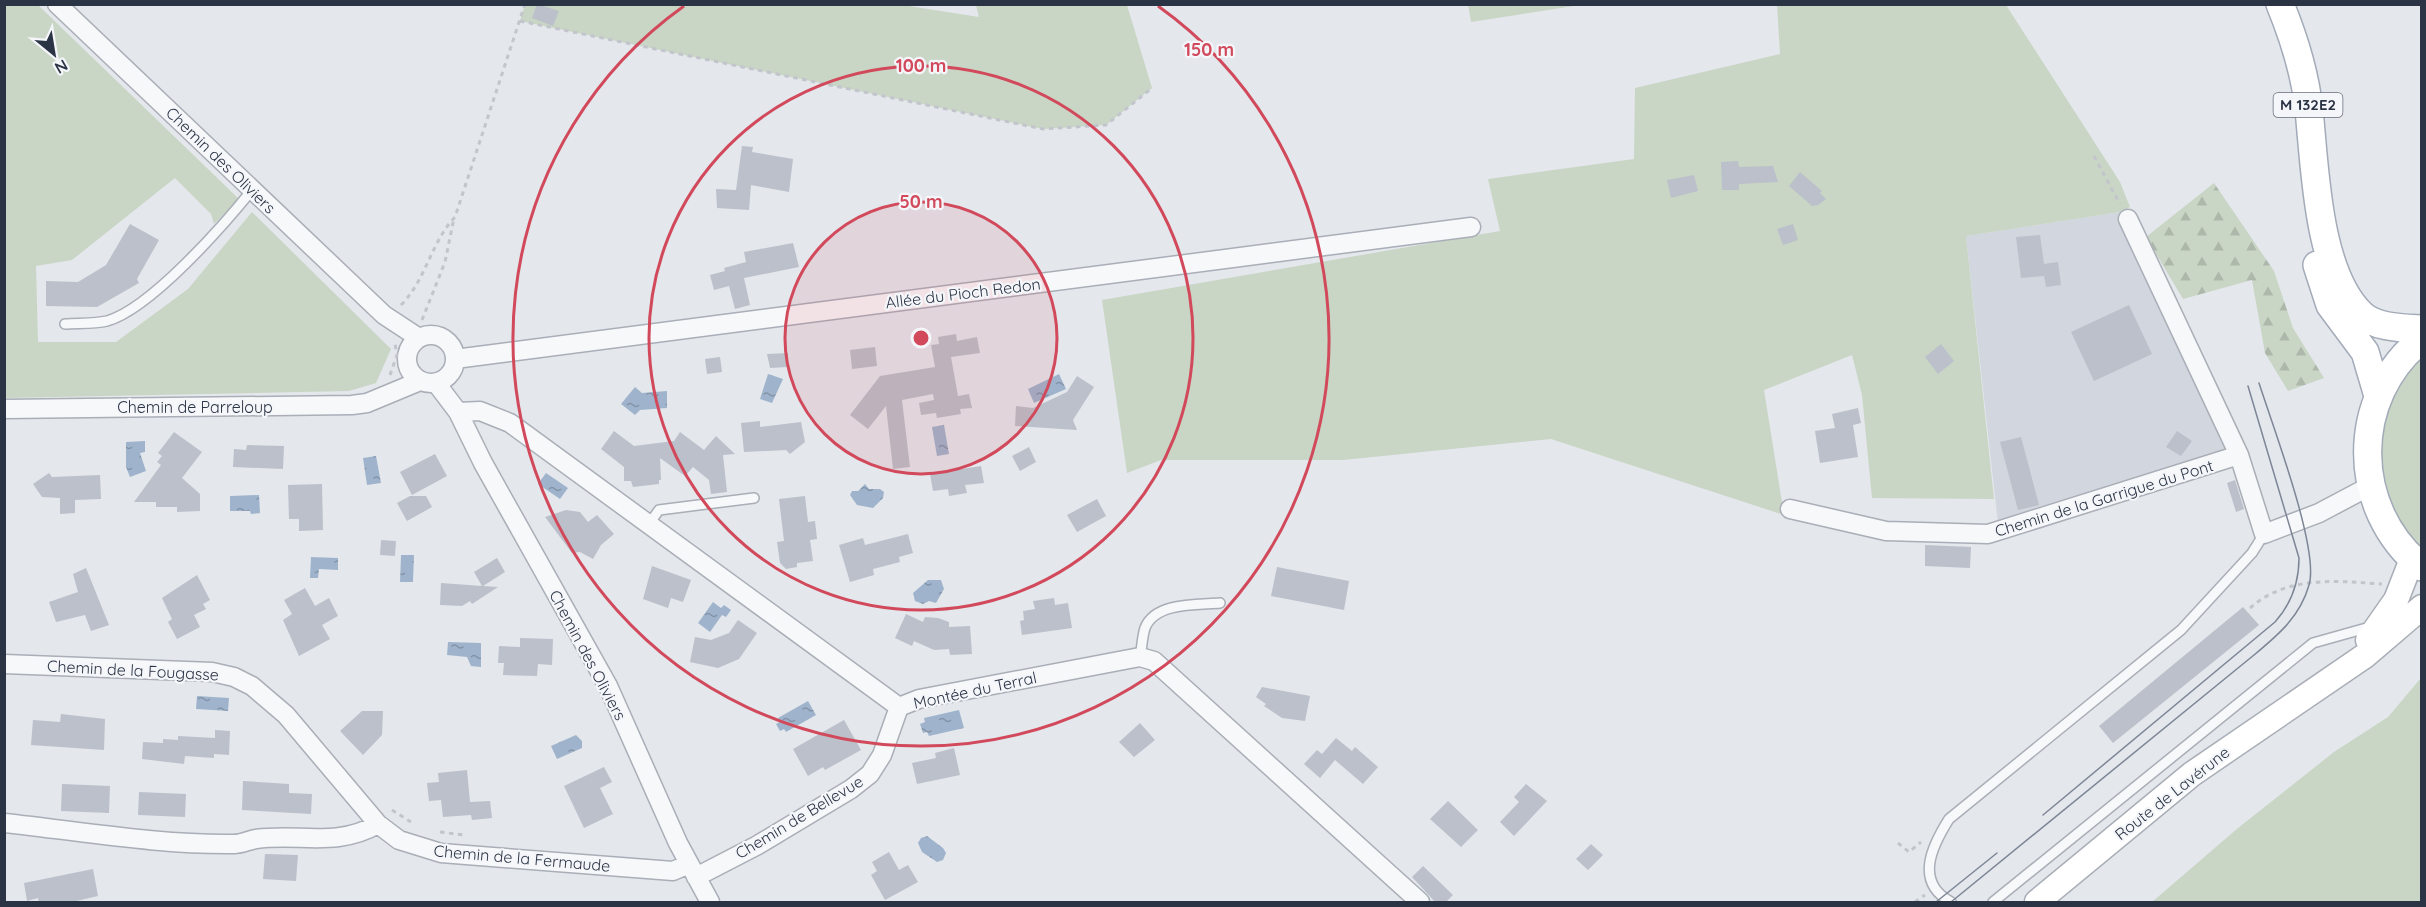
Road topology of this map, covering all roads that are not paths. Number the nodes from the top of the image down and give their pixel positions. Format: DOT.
graph roads {
  1 [pos="57,4"];
  2 [pos="2280,4"];
  3 [pos="252,190"];
  4 [pos="2319,210"];
  5 [pos="2128,219"];
  6 [pos="1471,227"];
  7 [pos="384,315"];
  8 [pos="65,324"];
  9 [pos="2421,329"];
  10 [pos="422,337"];
  11 [pos="2421,339"];
  12 [pos="407,357"];
  13 [pos="440,374"];
  14 [pos="383,396"];
  15 [pos="2378,396"];
  16 [pos="4,408"];
  17 [pos="458,412"];
  18 [pos="2239,455"];
  19 [pos="2370,486"];
  20 [pos="754,498"];
  21 [pos="1790,509"];
  22 [pos="649,524"];
  23 [pos="2264,534"];
  24 [pos="2413,570"];
  25 [pos="1220,603"];
  26 [pos="2421,607"];
  27 [pos="2381,624"];
  28 [pos="1140,657"];
  29 [pos="4,664"];
  30 [pos="2342,669"];
  31 [pos="899,707"];
  32 [pos="4,823"];
  33 [pos="378,824"];
  34 [pos="692,870"];
  35 [pos="710,903"];
  36 [pos="1420,903"];
  37 [pos="1951,903"];
  38 [pos="1993,903"];
  39 [pos="2037,903"];
  1 -- 3 [label="street, Chemin des Oliviers"];
  2 -- 4 [label="main road, M 132E2"];
  3 -- 7 [label="street, Chemin des Oliviers"];
  3 -- 8 [label="lane"];
  4 -- 9 [label="main road, M 132E2"];
  4 -- 15 [label="main road, M 132E2"];
  5 -- 18 [label="street"];
  6 -- 13 [label="street, Allée du Pioch Redon"];
  7 -- 10 [label="street, Chemin des Oliviers"];
  7 -- 12 [label="street, Chemin des Oliviers"];
  10 -- 12 [label="street"];
  10 -- 13 [label="street, Chemin des Oliviers"];
  11 -- 15 [label="main road"];
  12 -- 13 [label="street, Chemin des Oliviers"];
  12 -- 14 [label="street"];
  13 -- 14 [label="street, Chemin de Parreloup"];
  13 -- 17 [label="street, Chemin des Oliviers"];
  14 -- 16 [label="street, Chemin de Parreloup"];
  15 -- 19 [label="main road"];
  17 -- 22 [label="street, Montée du Terral"];
  17 -- 34 [label="street, Chemin des Oliviers"];
  18 -- 21 [label="street, Chemin de la Garrigue du Pont"];
  18 -- 23 [label="street"];
  19 -- 23 [label="street"];
  19 -- 24 [label="main road"];
  20 -- 22 [label="lane"];
  22 -- 31 [label="street, Montée du Terral"];
  23 -- 37 [label="lane"];
  24 -- 27 [label="main road, Route de Lavérune"];
  25 -- 28 [label="lane"];
  26 -- 30 [label="main road, Route de Lavérune"];
  27 -- 30 [label="main road, Route de Lavérune"];
  27 -- 38 [label="lane"];
  28 -- 31 [label="street, Montée du Terral"];
  28 -- 36 [label="street"];
  29 -- 33 [label="street, Chemin de la Fougasse"];
  30 -- 39 [label="main road, Route de Lavérune"];
  31 -- 34 [label="street, Chemin de Bellevue"];
  32 -- 33 [label="street"];
  33 -- 34 [label="street, Chemin de la Fermaude"];
  34 -- 35 [label="street, Chemin des Oliviers"];
}
